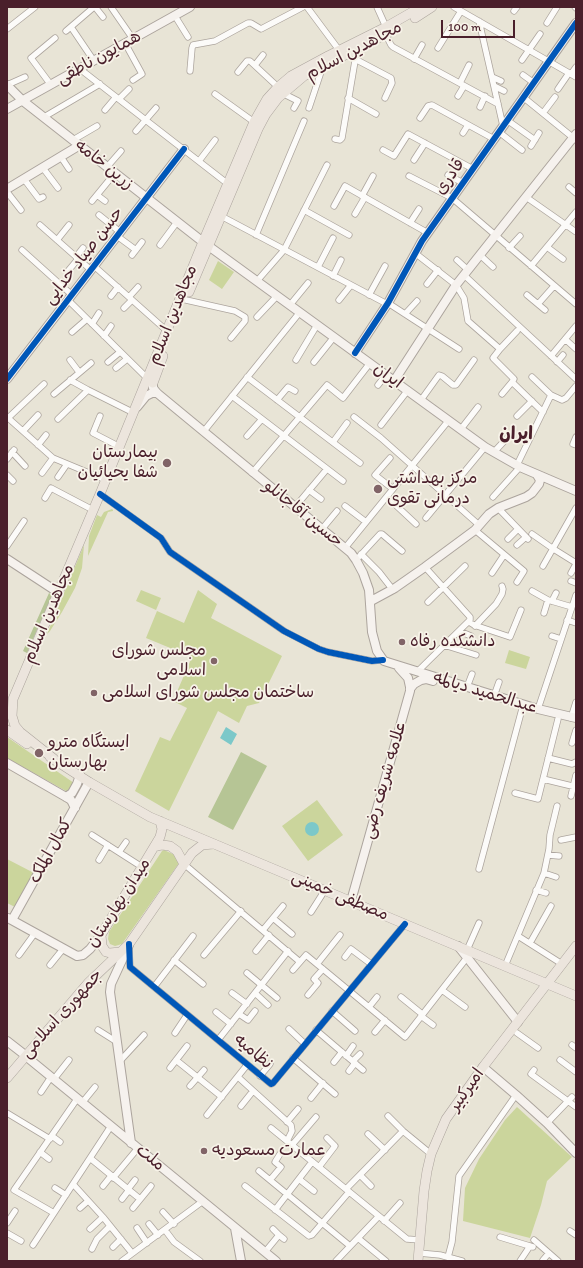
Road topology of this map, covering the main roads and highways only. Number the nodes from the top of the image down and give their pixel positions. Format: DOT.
graph roads {
  1 [pos="190,7"];
  2 [pos="421,7"];
  3 [pos="432,7"];
  4 [pos="407,11"];
  5 [pos="576,23"];
  6 [pos="386,31"];
  7 [pos="7,85"];
  8 [pos="280,90"];
  9 [pos="23,101"];
  10 [pos="7,109"];
  11 [pos="575,137"];
  12 [pos="80,145"];
  13 [pos="184,149"];
  14 [pos="7,191"];
  15 [pos="146,198"];
  16 [pos="206,244"];
  17 [pos="355,352"];
  18 [pos="7,379"];
  19 [pos="150,381"];
  20 [pos="394,381"];
  21 [pos="156,393"];
  22 [pos="134,413"];
  23 [pos="537,475"];
  24 [pos="576,489"];
  25 [pos="7,559"];
  26 [pos="58,593"];
  27 [pos="371,601"];
  28 [pos="395,665"];
  29 [pos="417,672"];
  30 [pos="420,680"];
  31 [pos="410,689"];
  32 [pos="10,702"];
  33 [pos="574,720"];
  34 [pos="7,730"];
  35 [pos="54,759"];
  36 [pos="7,763"];
  37 [pos="80,775"];
  38 [pos="90,782"];
  39 [pos="66,797"];
  40 [pos="75,808"];
  41 [pos="160,821"];
  42 [pos="214,843"];
  43 [pos="154,847"];
  44 [pos="184,864"];
  45 [pos="351,901"];
  46 [pos="7,911"];
  47 [pos="11,917"];
  48 [pos="101,936"];
  49 [pos="129,944"];
  50 [pos="576,946"];
  51 [pos="120,952"];
  52 [pos="469,953"];
  53 [pos="548,984"];
  54 [pos="576,996"];
  55 [pos="518,1022"];
  56 [pos="7,1041"];
  57 [pos="25,1054"];
  58 [pos="486,1069"];
  59 [pos="7,1078"];
  60 [pos="134,1145"];
  61 [pos="576,1153"];
  62 [pos="235,1228"];
  63 [pos="420,1256"];
  64 [pos="241,1261"];
  65 [pos="276,1261"];
  1 -- 9 [label="main road, همایون ناطقی"];
  2 -- 4 [label="main road, مجاهدین اسلام"];
  3 -- 6 [label="main road, مجاهدین اسلام"];
  4 -- 6 [label="main road, مجاهدین اسلام"];
  5 -- 17 [label="main road, قادرى"];
  6 -- 8 [label="main road, مجاهدین اسلام"];
  6 -- 8 [label="main road, مجاهدین اسلام"];
  7 -- 9 [label="main road, زرین خامه"];
  8 -- 16 [label="main road, مجاهدین اسلام"];
  8 -- 16 [label="main road, مجاهدین اسلام"];
  9 -- 10 [label="main road, همایون ناطقی"];
  9 -- 12 [label="main road, زرین خامه"];
  11 -- 20 [label="main road"];
  12 -- 14 [label="main road"];
  12 -- 15 [label="main road, زرین خامه"];
  13 -- 15 [label="main road, حسن صیاد خدایی"];
  15 -- 16 [label="main road, زرین خامه"];
  15 -- 18 [label="main road, حسن صیاد خدایی"];
  16 -- 17 [label="main road, ایران"];
  16 -- 19 [label="main road, مجاهدین اسلام"];
  16 -- 19 [label="main road, مجاهدین اسلام"];
  17 -- 20 [label="main road, ایران"];
  19 -- 21 [label="main road"];
  19 -- 22 [label="main road, مجاهدین اسلام"];
  20 -- 23 [label="main road, ایران"];
  21 -- 22 [label="main road"];
  21 -- 27 [label="main road, حسین آقاجانلو"];
  22 -- 26 [label="main road, مجاهدین اسلام"];
  23 -- 24 [label="main road, ایران"];
  23 -- 27 [label="main road"];
  25 -- 26 [label="main road"];
  26 -- 32 [label="main road, مجاهدین اسلام"];
  27 -- 28 [label="main road, حسین آقاجانلو"];
  28 -- 29 [label="main road, عبدالحمید دیالمه"];
  28 -- 31 [label="main road"];
  29 -- 30 [label="main road"];
  29 -- 33 [label="main road, عبدالحمید دیالمه"];
  30 -- 31 [label="main road, عبدالحمید دیالمه"];
  30 -- 33 [label="main road, عبدالحمید دیالمه"];
  31 -- 45 [label="main road, علامه شریف رضی"];
  32 -- 35 [label="main road"];
  34 -- 35 [label="main road"];
  35 -- 37 [label="main road, مصطفی خمینی"];
  36 -- 39 [label="main road"];
  37 -- 38 [label="main road, مصطفی خمینی"];
  37 -- 39 [label="main road"];
  38 -- 40 [label="main road, کمال الملک"];
  38 -- 41 [label="main road, مصطفی خمینی"];
  39 -- 40 [label="main road"];
  40 -- 47 [label="main road, کمال الملک"];
  41 -- 42 [label="main road, مصطفی خمینی"];
  41 -- 43 [label="main road, میدان بهارستان"];
  42 -- 44 [label="main road, میدان بهارستان"];
  42 -- 45 [label="main road, مصطفی خمینی"];
  43 -- 44 [label="main road"];
  43 -- 48 [label="main road, میدان بهارستان"];
  44 -- 49 [label="main road, میدان بهارستان"];
  45 -- 52 [label="main road, مصطفی خمینی"];
  46 -- 47 [label="main road"];
  47 -- 48 [label="main road, میدان بهارستان"];
  48 -- 51 [label="main road"];
  49 -- 51 [label="main road, میدان بهارستان"];
  49 -- 60 [label="main road"];
  50 -- 53 [label="main road, امیرکبیر"];
  51 -- 57 [label="main road, جمهوری اسلامی"];
  52 -- 53 [label="main road, مصطفی خمینی"];
  52 -- 55 [label="main road"];
  53 -- 54 [label="main road, مصطفی خمینی"];
  53 -- 55 [label="main road, امیرکبیر"];
  55 -- 58 [label="main road, امیرکبیر"];
  56 -- 57 [label="main road, ملت"];
  57 -- 59 [label="main road, جمهوری اسلامی"];
  57 -- 60 [label="main road, ملت"];
  58 -- 61 [label="main road"];
  58 -- 63 [label="main road, امیرکبیر"];
  60 -- 62 [label="main road, ملت"];
  62 -- 64 [label="main road"];
  62 -- 65 [label="main road, ملت"];
}
